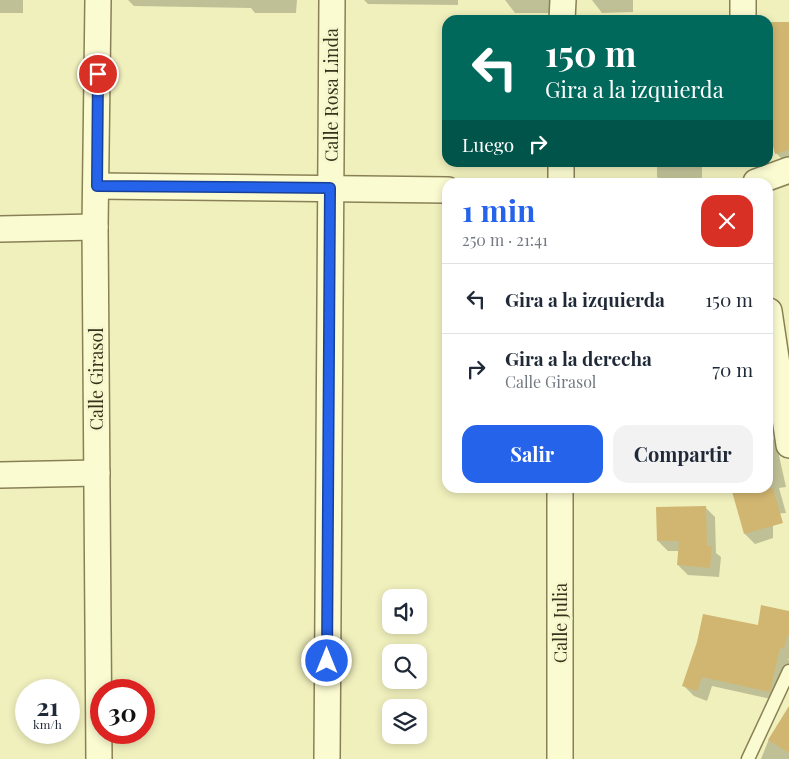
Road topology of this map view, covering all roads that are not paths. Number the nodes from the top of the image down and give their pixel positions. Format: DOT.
graph roads {
  1 [pos="98,0"];
  2 [pos="332,0"];
  3 [pos="562,0"];
  4 [pos="743,0"];
  5 [pos="562,15"];
  6 [pos="743,15"];
  7 [pos="789,170"];
  8 [pos="767,178"];
  9 [pos="97,186"];
  10 [pos="330,188"];
  11 [pos="442,190"];
  12 [pos="96,227"];
  13 [pos="0,229"];
  14 [pos="773,339"];
  15 [pos="789,445"];
  16 [pos="97,473"];
  17 [pos="0,476"];
  18 [pos="560,493"];
  19 [pos="789,671"];
  20 [pos="99,759"];
  21 [pos="327,759"];
  22 [pos="560,759"];
  23 [pos="748,759"];
  1 -- 9 [label="street, Calle Girasol"];
  2 -- 10 [label="street, Calle Rosa Linda"];
  3 -- 5 [label="street"];
  4 -- 6 [label="street"];
  7 -- 8 [label="street"];
  9 -- 10 [label="street"];
  9 -- 12 [label="street, Calle Girasol"];
  10 -- 11 [label="street"];
  10 -- 21 [label="street, Calle Rosa Linda"];
  12 -- 13 [label="street"];
  12 -- 16 [label="street, Calle Girasol"];
  14 -- 15 [label="street"];
  16 -- 17 [label="street"];
  16 -- 20 [label="street, Calle Girasol"];
  18 -- 22 [label="street, Calle Julia"];
  19 -- 23 [label="lane"];
}
